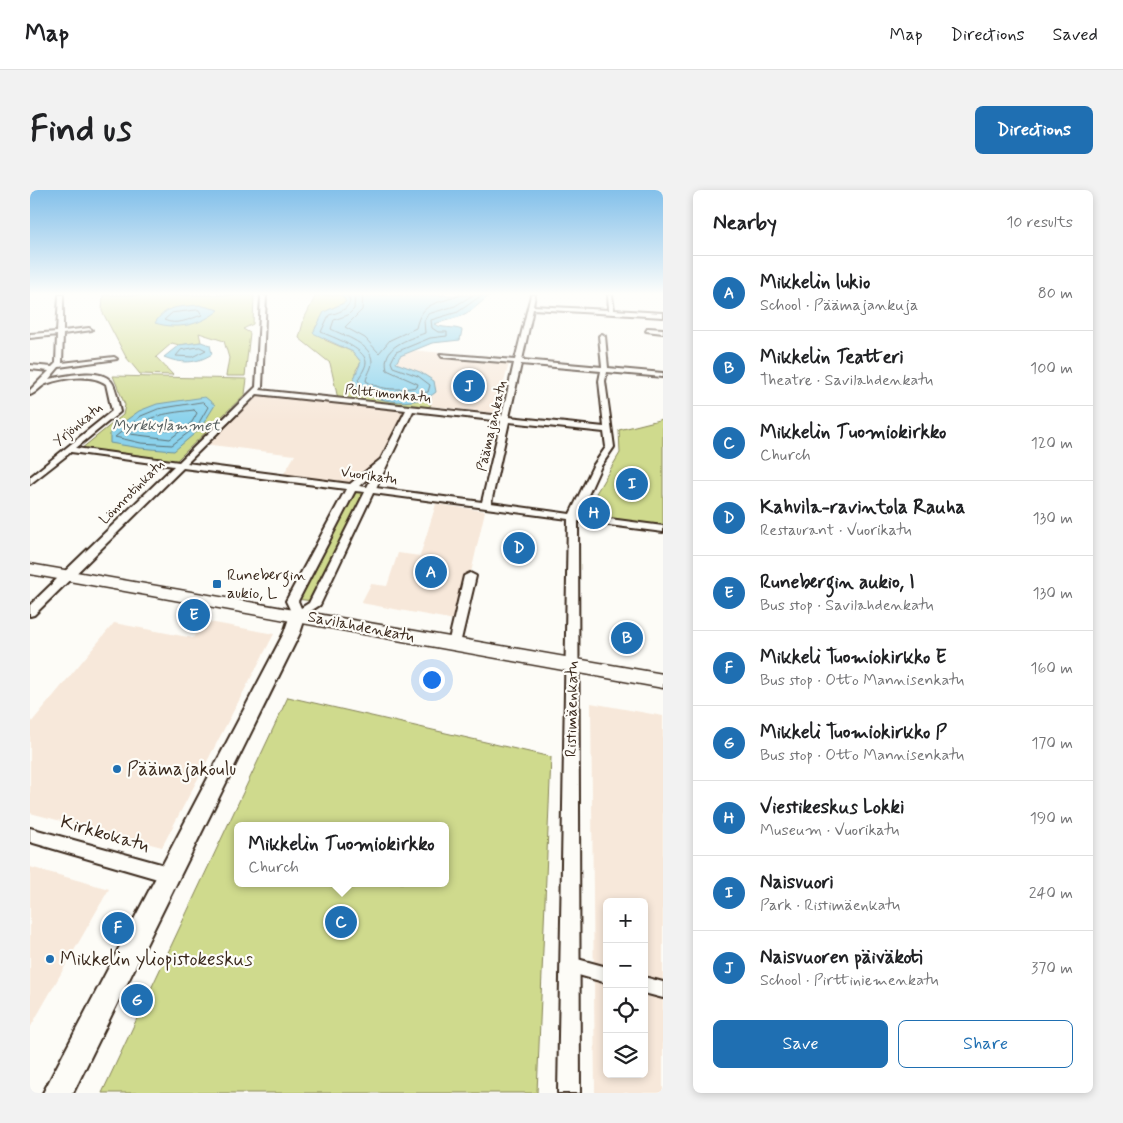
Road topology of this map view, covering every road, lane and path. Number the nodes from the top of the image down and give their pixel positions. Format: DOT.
graph roads {
  1 [pos="60,337"];
  2 [pos="262,337"];
  3 [pos="523,337"];
  4 [pos="602,337"];
  5 [pos="442,355"];
  6 [pos="114,359"];
  7 [pos="518,362"];
  8 [pos="30,367"];
  9 [pos="54,367"];
  10 [pos="605,370"];
  11 [pos="663,375"];
  12 [pos="46,382"];
  13 [pos="255,392"];
  14 [pos="30,393"];
  15 [pos="410,409"];
  16 [pos="506,419"];
  17 [pos="608,430"];
  18 [pos="72,450"];
  19 [pos="385,460"];
  20 [pos="181,463"];
  21 [pos="30,481"];
  22 [pos="352,487"];
  23 [pos="371,490"];
  24 [pos="486,505"];
  25 [pos="573,517"];
  26 [pos="663,529"];
  27 [pos="30,569"];
  28 [pos="67,576"];
  29 [pos="470,576"];
  30 [pos="30,612"];
  31 [pos="298,615"];
  32 [pos="454,644"];
  33 [pos="573,664"];
  34 [pos="663,681"];
  35 [pos="30,835"];
  36 [pos="168,874"];
  37 [pos="570,965"];
  38 [pos="603,974"];
  39 [pos="648,986"];
  40 [pos="663,990"];
  41 [pos="58,1093"];
  42 [pos="569,1093"];
  1 -- 9 [label="street"];
  2 -- 13 [label="street"];
  3 -- 7 [label="street, Päämajankatu"];
  4 -- 10 [label="street, Ristimäenkatu"];
  5 -- 7 [label="street"];
  6 -- 9 [label="street"];
  7 -- 10 [label="street"];
  7 -- 16 [label="street, Päämajankatu"];
  8 -- 9 [label="street"];
  9 -- 12 [label="street"];
  10 -- 11 [label="street"];
  10 -- 17 [label="street, Ristimäenkatu"];
  12 -- 14 [label="street"];
  12 -- 18 [label="street, Yrjönkatu"];
  13 -- 15 [label="street, Polttimonkatu"];
  13 -- 20 [label="street, Lönnrotinkatu"];
  15 -- 16 [label="street, Polttimonkatu"];
  15 -- 19 [label="street"];
  16 -- 17 [label="street, Polttimonkatu"];
  16 -- 24 [label="street, Päämajankatu"];
  17 -- 25 [label="street, Ristimäenkatu"];
  18 -- 20 [label="street, Vuorikatu"];
  18 -- 21 [label="street, Yrjönkatu"];
  19 -- 22 [label="street"];
  19 -- 23 [label="street"];
  20 -- 22 [label="street, Vuorikatu"];
  20 -- 28 [label="street, Lönnrotinkatu"];
  22 -- 23 [label="street, Vuorikatu"];
  22 -- 31 [label="street"];
  23 -- 24 [label="street, Vuorikatu"];
  23 -- 31 [label="street"];
  24 -- 25 [label="street, Vuorikatu"];
  25 -- 26 [label="street, Vuorikatu"];
  25 -- 33 [label="street, Ristimäenkatu"];
  27 -- 28 [label="main road, Savilahdenkatu"];
  28 -- 30 [label="street, Lönnrotinkatu"];
  28 -- 31 [label="main road, Savilahdenkatu"];
  29 -- 32 [label="street"];
  31 -- 32 [label="main road, Savilahdenkatu"];
  31 -- 36 [label="street"];
  32 -- 33 [label="main road, Savilahdenkatu"];
  33 -- 34 [label="main road, Savilahdenkatu"];
  33 -- 37 [label="street, Ristimäenkatu"];
  35 -- 36 [label="street, Kirkkokatu"];
  36 -- 41 [label="street"];
  37 -- 38 [label="street"];
  37 -- 42 [label="street, Ristimäenkatu"];
  39 -- 40 [label="street"];
}
